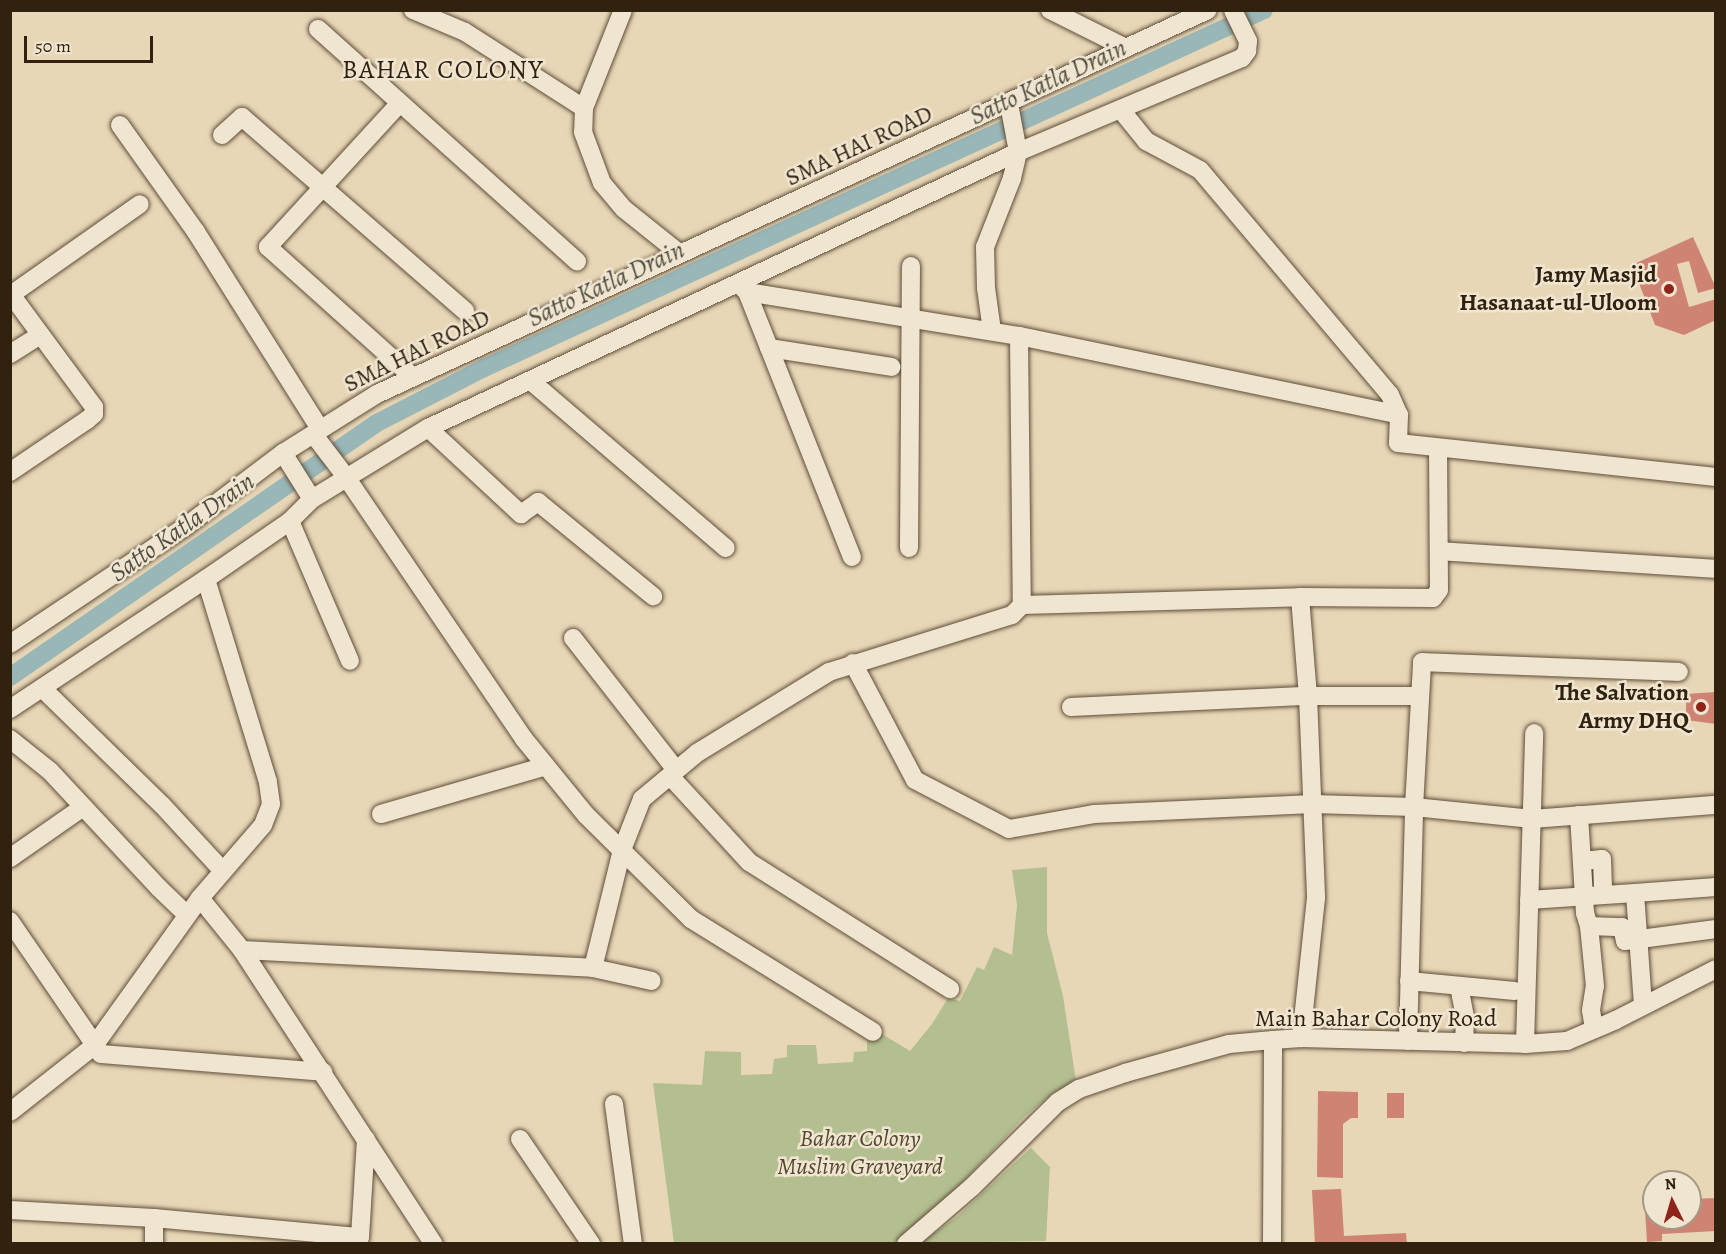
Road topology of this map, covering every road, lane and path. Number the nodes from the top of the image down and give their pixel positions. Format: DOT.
graph roads {
  1 [pos="413,10"];
  2 [pos="623,10"];
  3 [pos="1050,10"];
  4 [pos="1208,10"];
  5 [pos="1233,10"];
  6 [pos="318,29"];
  7 [pos="1126,48"];
  8 [pos="399,104"];
  9 [pos="584,108"];
  10 [pos="1010,109"];
  11 [pos="1121,110"];
  12 [pos="120,125"];
  13 [pos="222,135"];
  14 [pos="1018,145"];
  15 [pos="322,187"];
  16 [pos="140,204"];
  17 [pos="679,253"];
  18 [pos="577,261"];
  19 [pos="911,266"];
  20 [pos="743,288"];
  21 [pos="11,294"];
  22 [pos="465,311"];
  23 [pos="911,318"];
  24 [pos="992,332"];
  25 [pos="41,335"];
  26 [pos="1018,336"];
  27 [pos="769,348"];
  28 [pos="10,354"];
  29 [pos="892,367"];
  30 [pos="413,377"];
  31 [pos="532,382"];
  32 [pos="1399,415"];
  33 [pos="428,428"];
  34 [pos="317,435"];
  35 [pos="1438,448"];
  36 [pos="286,458"];
  37 [pos="10,472"];
  38 [pos="342,472"];
  39 [pos="1716,477"];
  40 [pos="307,492"];
  41 [pos="290,521"];
  42 [pos="726,548"];
  43 [pos="909,548"];
  44 [pos="1439,551"];
  45 [pos="852,556"];
  46 [pos="1716,569"];
  47 [pos="206,579"];
  48 [pos="653,596"];
  49 [pos="1300,597"];
  50 [pos="1022,605"];
  51 [pos="573,638"];
  52 [pos="10,644"];
  53 [pos="350,661"];
  54 [pos="853,663"];
  55 [pos="1679,672"];
  56 [pos="42,688"];
  57 [pos="1308,696"];
  58 [pos="1418,696"];
  59 [pos="1071,707"];
  60 [pos="10,709"];
  61 [pos="1534,733"];
  62 [pos="10,739"];
  63 [pos="546,766"];
  64 [pos="673,773"];
  65 [pos="1313,804"];
  66 [pos="1716,805"];
  67 [pos="83,807"];
  68 [pos="1414,807"];
  69 [pos="381,814"];
  70 [pos="1579,815"];
  71 [pos="1532,819"];
  72 [pos="622,850"];
  73 [pos="10,858"];
  74 [pos="1582,861"];
  75 [pos="223,871"];
  76 [pos="1716,887"];
  77 [pos="1635,893"];
  78 [pos="1603,895"];
  79 [pos="1584,896"];
  80 [pos="200,898"];
  81 [pos="1529,900"];
  82 [pos="187,915"];
  83 [pos="10,921"];
  84 [pos="1589,926"];
  85 [pos="1716,929"];
  86 [pos="1638,938"];
  87 [pos="242,950"];
  88 [pos="593,968"];
  89 [pos="1716,969"];
  90 [pos="652,981"];
  91 [pos="1409,981"];
  92 [pos="1459,986"];
  93 [pos="950,988"];
  94 [pos="1515,991"];
  95 [pos="1643,1005"];
  96 [pos="1594,1029"];
  97 [pos="873,1032"];
  98 [pos="1301,1038"];
  99 [pos="1273,1040"];
  100 [pos="1408,1041"];
  101 [pos="1464,1042"];
  102 [pos="1525,1044"];
  103 [pos="94,1046"];
  104 [pos="323,1072"];
  105 [pos="615,1104"];
  106 [pos="10,1112"];
  107 [pos="366,1139"];
  108 [pos="520,1140"];
  109 [pos="10,1210"];
  110 [pos="154,1218"];
  111 [pos="329,1239"];
  112 [pos="154,1244"];
  113 [pos="434,1244"];
  114 [pos="591,1244"];
  115 [pos="633,1244"];
  116 [pos="906,1244"];
  117 [pos="1272,1244"];
  1 -- 9 [label="street"];
  2 -- 9 [label="street"];
  3 -- 7 [label="street"];
  4 -- 7 [label="street, SMA HAI ROAD"];
  5 -- 11 [label="street"];
  6 -- 8 [label="street"];
  7 -- 10 [label="street, SMA HAI ROAD"];
  8 -- 15 [label="street"];
  8 -- 18 [label="street"];
  9 -- 17 [label="street"];
  10 -- 14 [label="street"];
  10 -- 17 [label="street, SMA HAI ROAD"];
  11 -- 14 [label="street"];
  11 -- 32 [label="street"];
  12 -- 34 [label="street"];
  13 -- 15 [label="street"];
  14 -- 20 [label="street"];
  14 -- 24 [label="street"];
  15 -- 22 [label="street"];
  15 -- 30 [label="street"];
  16 -- 21 [label="street"];
  17 -- 30 [label="street, SMA HAI ROAD"];
  19 -- 23 [label="street"];
  20 -- 23 [label="street"];
  20 -- 27 [label="street"];
  20 -- 31 [label="street"];
  21 -- 25 [label="street"];
  23 -- 24 [label="street"];
  23 -- 43 [label="street"];
  24 -- 26 [label="street"];
  25 -- 28 [label="street"];
  25 -- 37 [label="street"];
  26 -- 32 [label="street"];
  26 -- 50 [label="street"];
  27 -- 29 [label="street"];
  27 -- 45 [label="street"];
  30 -- 34 [label="street, SMA HAI ROAD"];
  31 -- 33 [label="street"];
  31 -- 42 [label="street"];
  32 -- 35 [label="street"];
  33 -- 38 [label="street"];
  33 -- 48 [label="street"];
  34 -- 36 [label="street, SMA HAI ROAD"];
  34 -- 38 [label="street"];
  35 -- 39 [label="street"];
  35 -- 44 [label="street"];
  36 -- 40 [label="street"];
  36 -- 52 [label="street, SMA HAI ROAD"];
  38 -- 40 [label="street"];
  38 -- 63 [label="street"];
  40 -- 41 [label="street"];
  41 -- 47 [label="street"];
  41 -- 53 [label="street"];
  44 -- 46 [label="street"];
  44 -- 49 [label="street"];
  47 -- 56 [label="street"];
  47 -- 75 [label="street"];
  49 -- 50 [label="street"];
  49 -- 57 [label="street"];
  50 -- 54 [label="street"];
  51 -- 64 [label="street"];
  54 -- 64 [label="street"];
  54 -- 65 [label="street"];
  55 -- 58 [label="street"];
  56 -- 60 [label="street"];
  56 -- 75 [label="street"];
  57 -- 58 [label="street"];
  57 -- 59 [label="street"];
  57 -- 65 [label="street"];
  58 -- 68 [label="street"];
  61 -- 71 [label="street"];
  62 -- 67 [label="street"];
  63 -- 69 [label="street"];
  63 -- 72 [label="street"];
  64 -- 72 [label="street"];
  64 -- 93 [label="street"];
  65 -- 68 [label="street"];
  65 -- 98 [label="street"];
  66 -- 70 [label="street"];
  67 -- 73 [label="street"];
  67 -- 82 [label="street"];
  68 -- 71 [label="street"];
  68 -- 91 [label="street"];
  70 -- 71 [label="street"];
  70 -- 74 [label="street"];
  71 -- 81 [label="street"];
  72 -- 88 [label="street"];
  72 -- 97 [label="street"];
  74 -- 78 [label="street"];
  74 -- 79 [label="street"];
  75 -- 80 [label="street"];
  76 -- 77 [label="street"];
  77 -- 78 [label="street"];
  77 -- 86 [label="street"];
  78 -- 79 [label="street"];
  79 -- 81 [label="street"];
  79 -- 84 [label="street"];
  80 -- 82 [label="street"];
  80 -- 87 [label="street"];
  81 -- 102 [label="street"];
  82 -- 103 [label="street"];
  83 -- 103 [label="street"];
  84 -- 86 [label="street"];
  84 -- 96 [label="street"];
  85 -- 86 [label="street"];
  86 -- 95 [label="street"];
  87 -- 88 [label="street"];
  87 -- 104 [label="street"];
  88 -- 90 [label="street"];
  89 -- 95 [label="street, Main Bahar Colony Road"];
  91 -- 92 [label="street"];
  91 -- 100 [label="street"];
  92 -- 94 [label="street"];
  92 -- 101 [label="street"];
  95 -- 96 [label="street, Main Bahar Colony Road"];
  96 -- 102 [label="street, Main Bahar Colony Road"];
  98 -- 99 [label="street, Main Bahar Colony Road"];
  98 -- 100 [label="street, Main Bahar Colony Road"];
  99 -- 116 [label="street, Main Bahar Colony Road"];
  99 -- 117 [label="street"];
  100 -- 101 [label="street, Main Bahar Colony Road"];
  101 -- 102 [label="street, Main Bahar Colony Road"];
  103 -- 104 [label="street"];
  103 -- 106 [label="street"];
  104 -- 107 [label="street"];
  105 -- 115 [label="street"];
  107 -- 111 [label="street"];
  107 -- 113 [label="street"];
  108 -- 114 [label="street"];
  109 -- 110 [label="street"];
  110 -- 111 [label="street"];
  110 -- 112 [label="street"];
}
